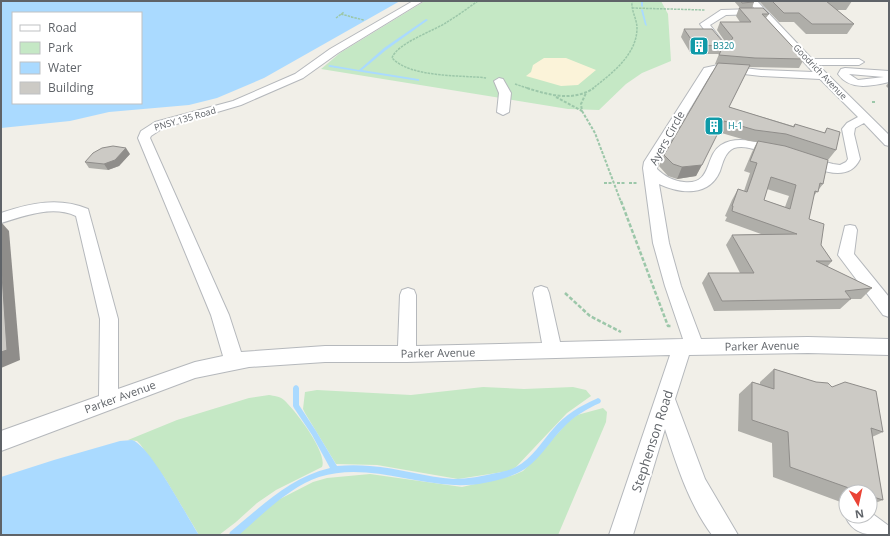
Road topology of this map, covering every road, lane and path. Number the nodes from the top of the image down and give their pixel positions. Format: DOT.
graph roads {
  1 [pos="419,1"];
  2 [pos="478,1"];
  3 [pos="632,1"];
  4 [pos="752,1"];
  5 [pos="632,8"];
  6 [pos="344,12"];
  7 [pos="724,12"];
  8 [pos="763,12"];
  9 [pos="341,14"];
  10 [pos="336,18"];
  11 [pos="356,18"];
  12 [pos="723,48"];
  13 [pos="809,62"];
  14 [pos="881,63"];
  15 [pos="889,74"];
  16 [pos="823,76"];
  17 [pos="889,80"];
  18 [pos="499,81"];
  19 [pos="586,93"];
  20 [pos="555,96"];
  21 [pos="872,102"];
  22 [pos="876,102"];
  23 [pos="582,111"];
  24 [pos="503,112"];
  25 [pos="865,119"];
  26 [pos="889,142"];
  27 [pos="651,171"];
  28 [pos="604,183"];
  29 [pos="612,183"];
  30 [pos="617,183"];
  31 [pos="625,183"];
  32 [pos="629,183"];
  33 [pos="636,183"];
  34 [pos="1,218"];
  35 [pos="850,230"];
  36 [pos="541,293"];
  37 [pos="565,293"];
  38 [pos="408,295"];
  39 [pos="889,310"];
  40 [pos="674,326"];
  41 [pos="624,333"];
  42 [pos="688,347"];
  43 [pos="889,347"];
  44 [pos="553,350"];
  45 [pos="407,354"];
  46 [pos="234,360"];
  47 [pos="665,399"];
  48 [pos="109,401"];
  49 [pos="1,441"];
  50 [pos="866,524"];
  51 [pos="621,535"];
  52 [pos="726,535"];
  53 [pos="880,535"];
  1 -- 46 [label="street, PNSY 135 Road"];
  2 -- 18 [label="path"];
  3 -- 5 [label="path"];
  4 -- 8 [label="street, Goodrich Avenue"];
  5 -- 7 [label="path"];
  5 -- 19 [label="path"];
  6 -- 9 [label="path"];
  7 -- 8 [label="street"];
  7 -- 12 [label="street"];
  8 -- 13 [label="street, Goodrich Avenue"];
  9 -- 10 [label="path"];
  9 -- 11 [label="path"];
  13 -- 14 [label="street"];
  13 -- 16 [label="street, Goodrich Avenue"];
  15 -- 17 [label="street"];
  16 -- 25 [label="street, Goodrich Avenue"];
  16 -- 27 [label="street, Ayers Circle"];
  18 -- 20 [label="path"];
  18 -- 24 [label="street"];
  19 -- 20 [label="path"];
  19 -- 23 [label="path"];
  20 -- 23 [label="path"];
  21 -- 22 [label="path"];
  23 -- 40 [label="path"];
  25 -- 26 [label="street, Goodrich Avenue"];
  25 -- 27 [label="street"];
  27 -- 42 [label="street, Ayers Circle"];
  28 -- 29 [label="path"];
  30 -- 31 [label="path"];
  32 -- 33 [label="path"];
  34 -- 48 [label="street"];
  35 -- 39 [label="street"];
  36 -- 44 [label="street"];
  37 -- 41 [label="path"];
  38 -- 45 [label="street"];
  42 -- 43 [label="street, Parker Avenue"];
  42 -- 44 [label="street, Parker Avenue"];
  42 -- 47 [label="street, Stephenson Road"];
  44 -- 45 [label="street, Parker Avenue"];
  45 -- 46 [label="street, Parker Avenue"];
  46 -- 48 [label="street, Parker Avenue"];
  47 -- 51 [label="street, Stephenson Road"];
  47 -- 52 [label="street"];
  48 -- 49 [label="street, Parker Avenue"];
  50 -- 53 [label="street"];
}
